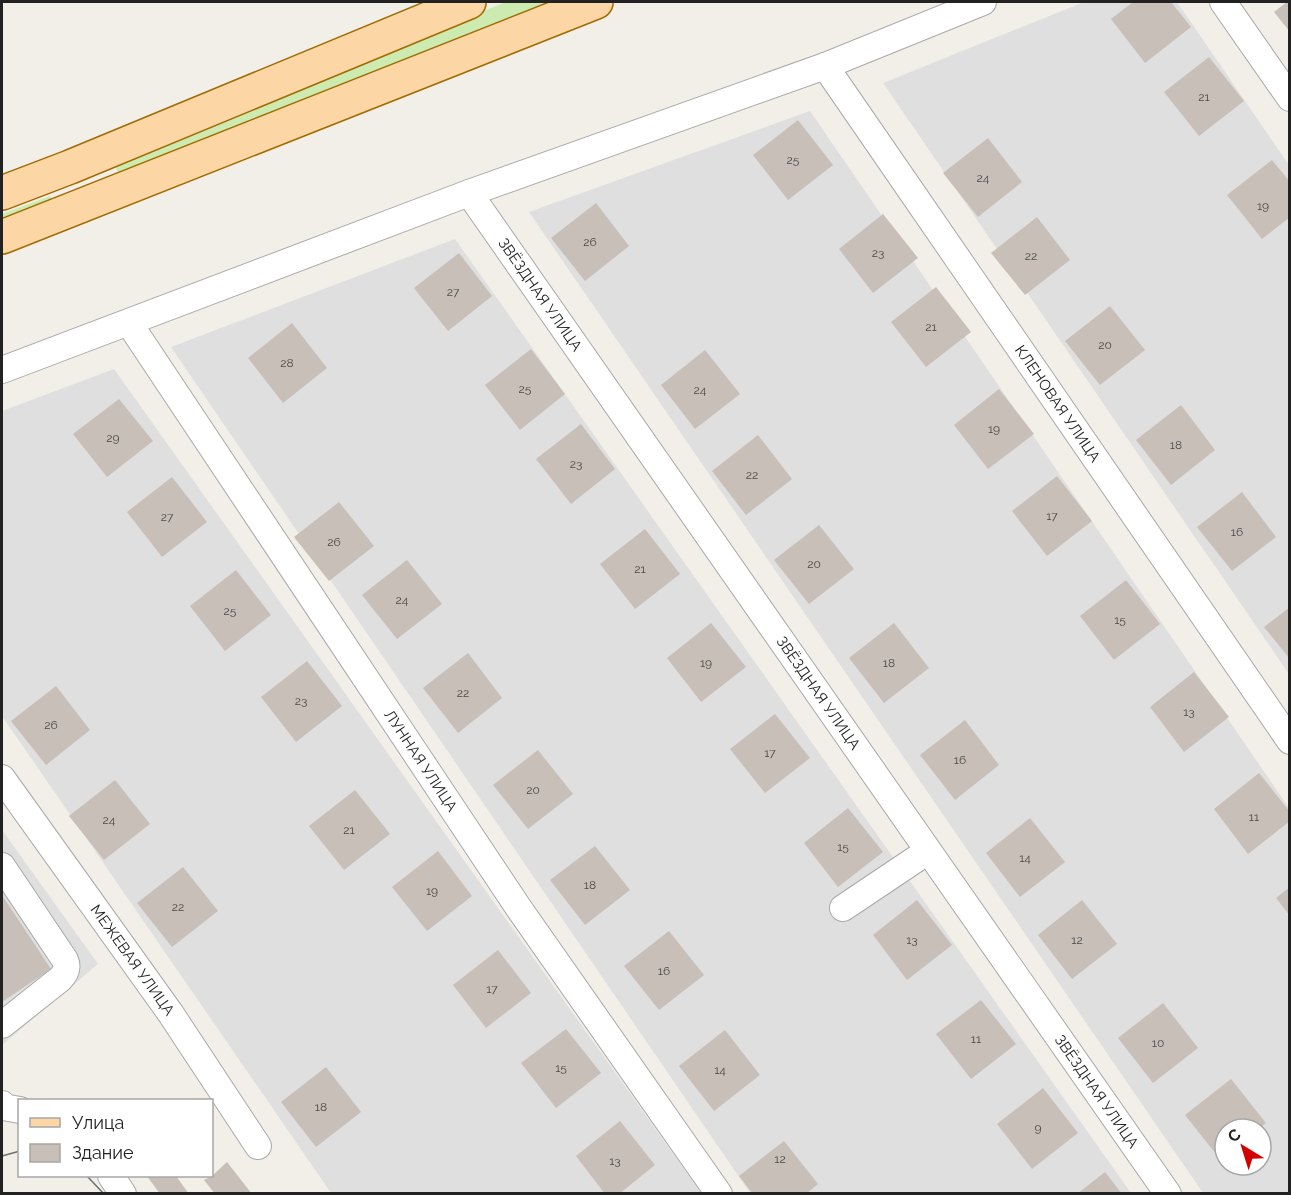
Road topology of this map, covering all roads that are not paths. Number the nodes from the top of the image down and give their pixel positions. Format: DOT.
graph roads {
  1 [pos="469,2"];
  2 [pos="596,2"];
  3 [pos="983,2"];
  4 [pos="1223,2"];
  5 [pos="825,66"];
  6 [pos="1290,98"];
  7 [pos="70,167"];
  8 [pos="2,193"];
  9 [pos="470,193"];
  10 [pos="84,205"];
  11 [pos="2,237"];
  12 [pos="129,323"];
  13 [pos="2,370"];
  14 [pos="1290,741"];
  15 [pos="2,778"];
  16 [pos="928,850"];
  17 [pos="2,866"];
  18 [pos="843,908"];
  19 [pos="2,1025"];
  20 [pos="258,1146"];
  21 [pos="112,1177"];
  22 [pos="123,1194"];
  23 [pos="720,1194"];
  24 [pos="1168,1194"];
  1 -- 7 [label="main road"];
  2 -- 10 [label="main road"];
  3 -- 5 [label="street"];
  4 -- 6 [label="street"];
  5 -- 9 [label="street"];
  5 -- 14 [label="street, КЛЕНОВАЯ УЛИЦА"];
  7 -- 8 [label="main road"];
  7 -- 10 [label="street"];
  9 -- 12 [label="street"];
  9 -- 16 [label="street, ЗВЁЗДНАЯ УЛИЦА"];
  10 -- 11 [label="main road"];
  12 -- 13 [label="street"];
  12 -- 23 [label="street, ЛУННАЯ УЛИЦА"];
  15 -- 20 [label="street, МЕЖЕВАЯ УЛИЦА"];
  16 -- 18 [label="street"];
  16 -- 24 [label="street, ЗВЁЗДНАЯ УЛИЦА"];
  17 -- 19 [label="street"];
  21 -- 22 [label="street"];
}
